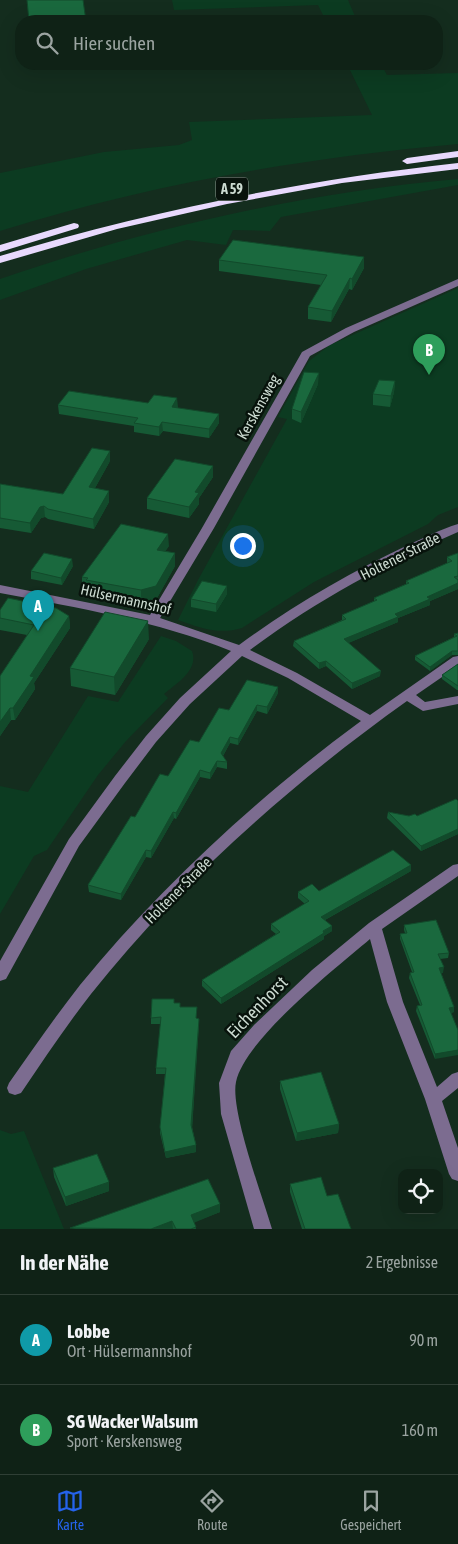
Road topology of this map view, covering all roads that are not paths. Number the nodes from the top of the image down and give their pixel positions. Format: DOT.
graph roads {
  1 [pos="458,155"];
  2 [pos="458,166"];
  3 [pos="141,209"];
  4 [pos="87,223"];
  5 [pos="0,249"];
  6 [pos="0,260"];
  7 [pos="458,282"];
  8 [pos="458,528"];
  9 [pos="0,589"];
  10 [pos="153,620"];
  11 [pos="241,650"];
  12 [pos="458,660"];
  13 [pos="407,695"];
  14 [pos="458,700"];
  15 [pos="371,721"];
  16 [pos="458,869"];
  17 [pos="374,927"];
  18 [pos="0,975"];
  19 [pos="458,1079"];
  20 [pos="16,1088"];
  21 [pos="433,1098"];
  22 [pos="458,1174"];
  23 [pos="263,1229"];
  1 -- 3 [label="highway, A 59"];
  2 -- 6 [label="highway, A 59"];
  4 -- 5 [label="highway"];
  7 -- 10 [label="street, Kerskensweg"];
  8 -- 11 [label="street, Holtener Straße"];
  9 -- 10 [label="street, Hülsermannshof"];
  10 -- 11 [label="street, Hülsermannshof"];
  11 -- 15 [label="street"];
  11 -- 18 [label="street, Holtener Straße"];
  12 -- 13 [label="street, Holtener Straße"];
  13 -- 14 [label="street"];
  13 -- 15 [label="street, Holtener Straße"];
  15 -- 20 [label="street, Holtener Straße"];
  16 -- 17 [label="street, Eichenhorst"];
  17 -- 21 [label="street"];
  17 -- 23 [label="street, Eichenhorst"];
  19 -- 21 [label="street"];
  21 -- 22 [label="street"];
}
